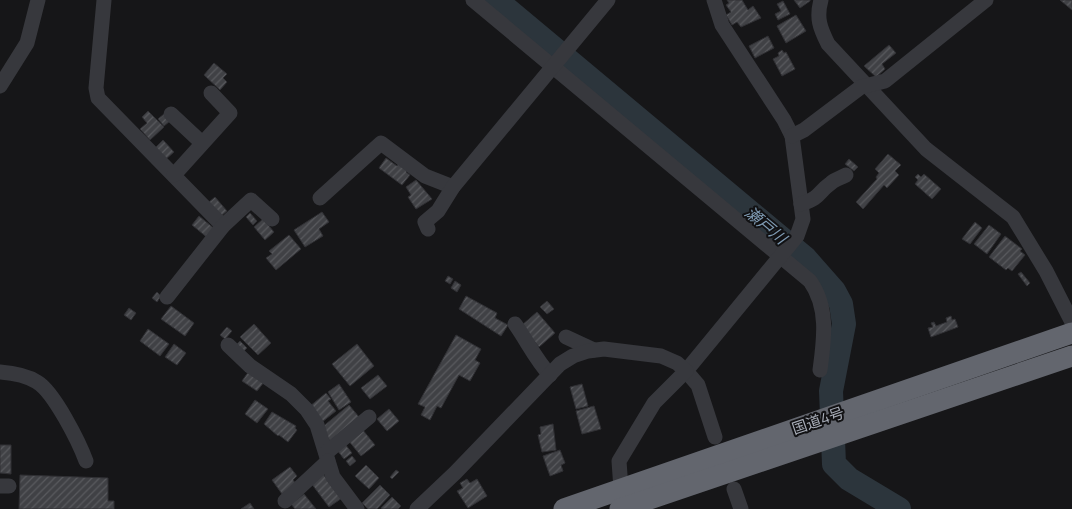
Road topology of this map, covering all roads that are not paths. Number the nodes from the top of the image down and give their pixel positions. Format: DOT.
graph roads {
  1 [pos="38,0"];
  2 [pos="104,0"];
  3 [pos="473,0"];
  4 [pos="608,0"];
  5 [pos="714,0"];
  6 [pos="821,0"];
  7 [pos="977,3"];
  8 [pos="555,65"];
  9 [pos="867,85"];
  10 [pos="0,86"];
  11 [pos="211,93"];
  12 [pos="171,114"];
  13 [pos="792,136"];
  14 [pos="202,143"];
  15 [pos="174,175"];
  16 [pos="846,175"];
  17 [pos="453,187"];
  18 [pos="320,198"];
  19 [pos="801,204"];
  20 [pos="272,219"];
  21 [pos="223,226"];
  22 [pos="428,229"];
  23 [pos="782,253"];
  24 [pos="167,297"];
  25 [pos="1072,322"];
  26 [pos="515,324"];
  27 [pos="1072,333"];
  28 [pos="566,337"];
  29 [pos="228,346"];
  30 [pos="594,350"];
  31 [pos="1072,356"];
  32 [pos="820,370"];
  33 [pos="686,371"];
  34 [pos="0,372"];
  35 [pos="550,375"];
  36 [pos="861,416"];
  37 [pos="369,417"];
  38 [pos="715,437"];
  39 [pos="327,457"];
  40 [pos="86,460"];
  41 [pos="734,489"];
  42 [pos="284,501"];
  43 [pos="621,504"];
  44 [pos="356,509"];
  45 [pos="416,509"];
  46 [pos="564,509"];
  47 [pos="741,509"];
  1 -- 10 [label="street"];
  2 -- 15 [label="street"];
  3 -- 8 [label="street"];
  4 -- 8 [label="street"];
  5 -- 13 [label="street"];
  6 -- 9 [label="street"];
  7 -- 9 [label="street"];
  8 -- 17 [label="street"];
  8 -- 23 [label="street"];
  9 -- 13 [label="street"];
  9 -- 25 [label="street"];
  11 -- 14 [label="street"];
  12 -- 14 [label="street"];
  13 -- 19 [label="street"];
  14 -- 15 [label="street"];
  15 -- 21 [label="street"];
  16 -- 19 [label="street"];
  17 -- 18 [label="street"];
  17 -- 22 [label="street"];
  19 -- 23 [label="street"];
  20 -- 21 [label="street"];
  21 -- 24 [label="street"];
  23 -- 32 [label="street"];
  23 -- 33 [label="street"];
  26 -- 35 [label="street"];
  27 -- 36 [label="highway, 国道4号"];
  28 -- 30 [label="street"];
  29 -- 39 [label="street"];
  30 -- 33 [label="street"];
  30 -- 35 [label="street"];
  31 -- 36 [label="highway, 国道4号"];
  33 -- 38 [label="street"];
  33 -- 43 [label="street"];
  34 -- 40 [label="street"];
  35 -- 45 [label="street"];
  36 -- 43 [label="highway, 国道4号"];
  37 -- 39 [label="street"];
  39 -- 42 [label="street"];
  39 -- 44 [label="street"];
  41 -- 47 [label="street"];
  43 -- 46 [label="highway, 国道4号"];
}
